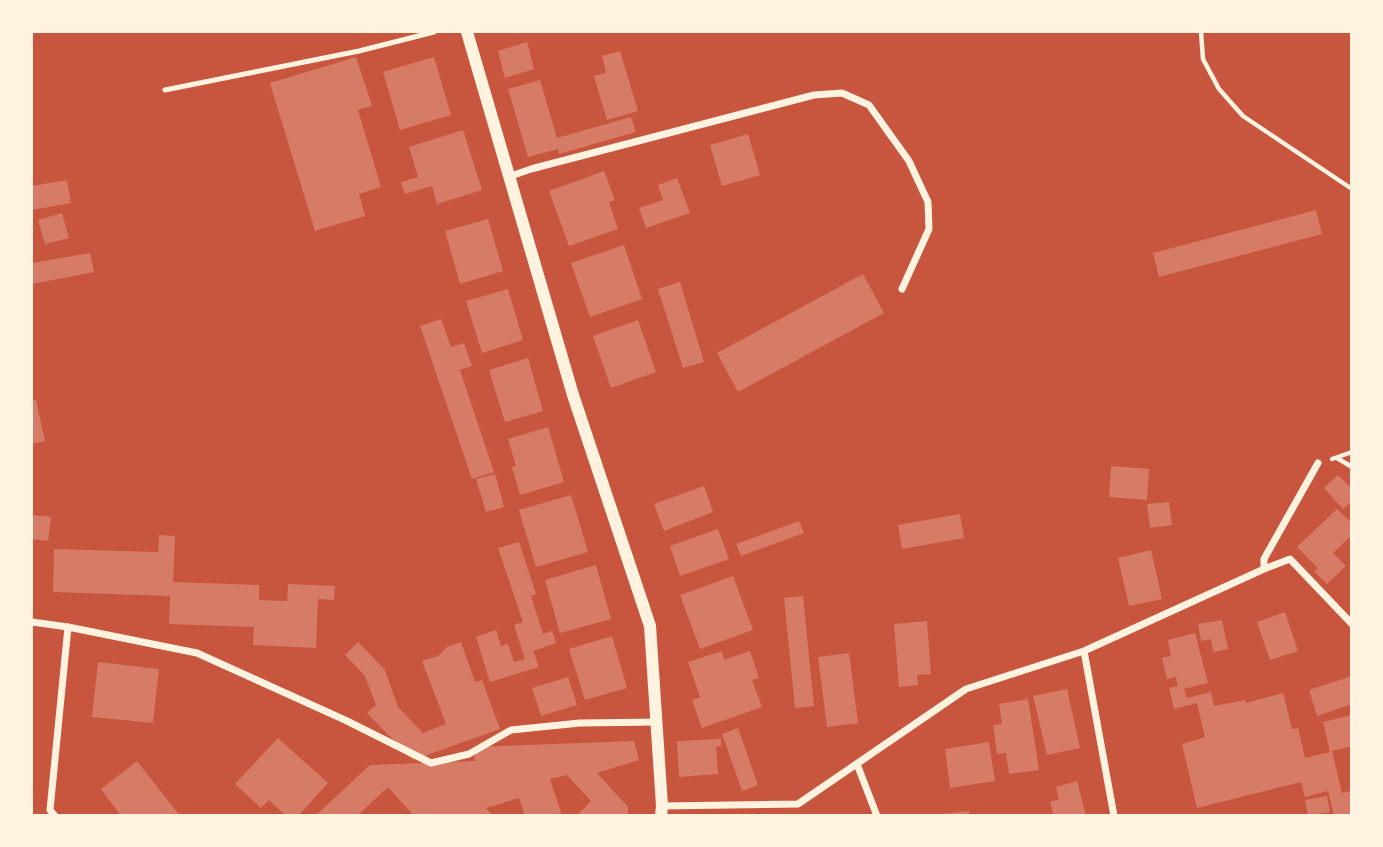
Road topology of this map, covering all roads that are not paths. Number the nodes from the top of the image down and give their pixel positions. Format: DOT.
graph roads {
  1 [pos="434,32"];
  2 [pos="467,32"];
  3 [pos="165,90"];
  4 [pos="511,176"];
  5 [pos="902,289"];
  6 [pos="1318,463"];
  7 [pos="1264,569"];
  8 [pos="32,622"];
  9 [pos="1352,624"];
  10 [pos="68,627"];
  11 [pos="1084,651"];
  12 [pos="657,722"];
  13 [pos="857,764"];
  14 [pos="661,811"];
  15 [pos="49,814"];
  16 [pos="877,816"];
  17 [pos="1114,816"];
  1 -- 3 [label="lane"];
  2 -- 4 [label="street"];
  4 -- 5 [label="street"];
  4 -- 12 [label="street"];
  6 -- 7 [label="street"];
  7 -- 9 [label="street"];
  7 -- 11 [label="street"];
  8 -- 10 [label="street"];
  10 -- 12 [label="street"];
  10 -- 15 [label="street"];
  11 -- 13 [label="street"];
  11 -- 17 [label="street"];
  12 -- 14 [label="street"];
  13 -- 14 [label="street"];
  13 -- 16 [label="street"];
}
